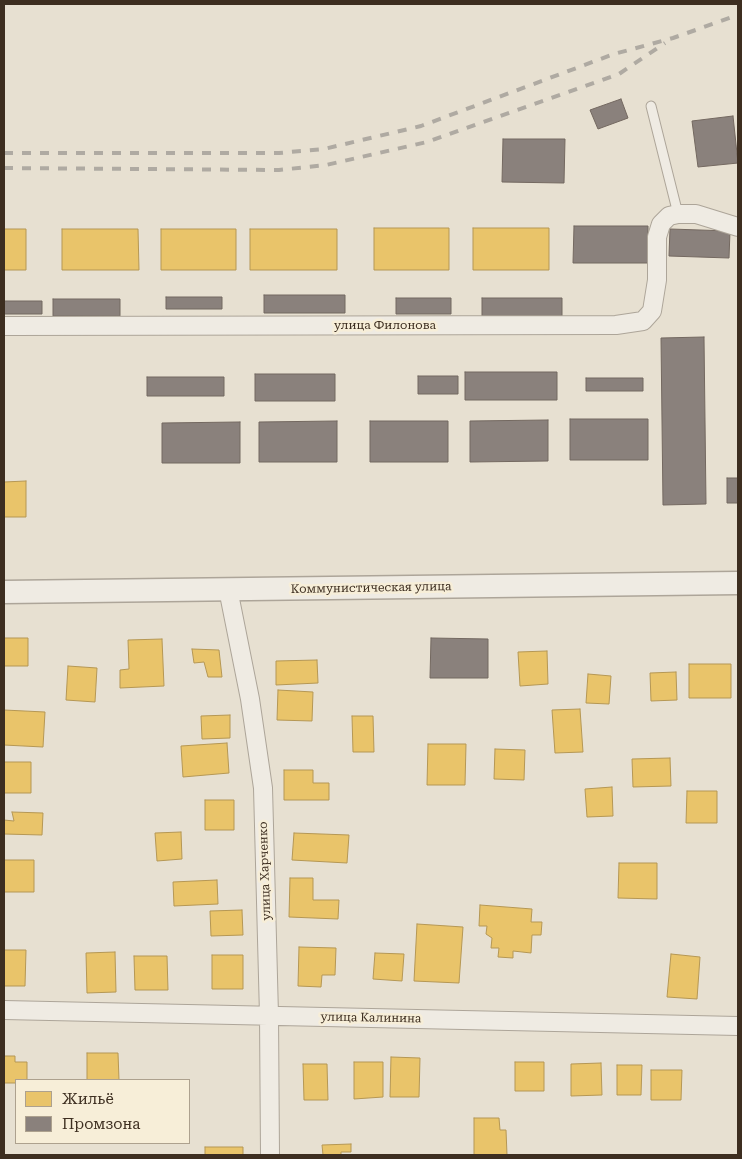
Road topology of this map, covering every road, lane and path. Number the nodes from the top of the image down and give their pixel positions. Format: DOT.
graph roads {
  1 [pos="651,106"];
  2 [pos="678,214"];
  3 [pos="738,227"];
  4 [pos="4,326"];
  5 [pos="738,583"];
  6 [pos="228,589"];
  7 [pos="4,592"];
  8 [pos="4,1010"];
  9 [pos="270,1015"];
  10 [pos="738,1026"];
  11 [pos="270,1155"];
  1 -- 2 [label="lane"];
  2 -- 3 [label="street"];
  2 -- 4 [label="street, улица Филонова"];
  5 -- 6 [label="street, Коммунистическая улица"];
  6 -- 7 [label="street, Коммунистическая улица"];
  6 -- 9 [label="street, улица Харченко"];
  8 -- 9 [label="street, улица Калинина"];
  9 -- 10 [label="street, улица Калинина"];
  9 -- 11 [label="street, улица Харченко"];
}
